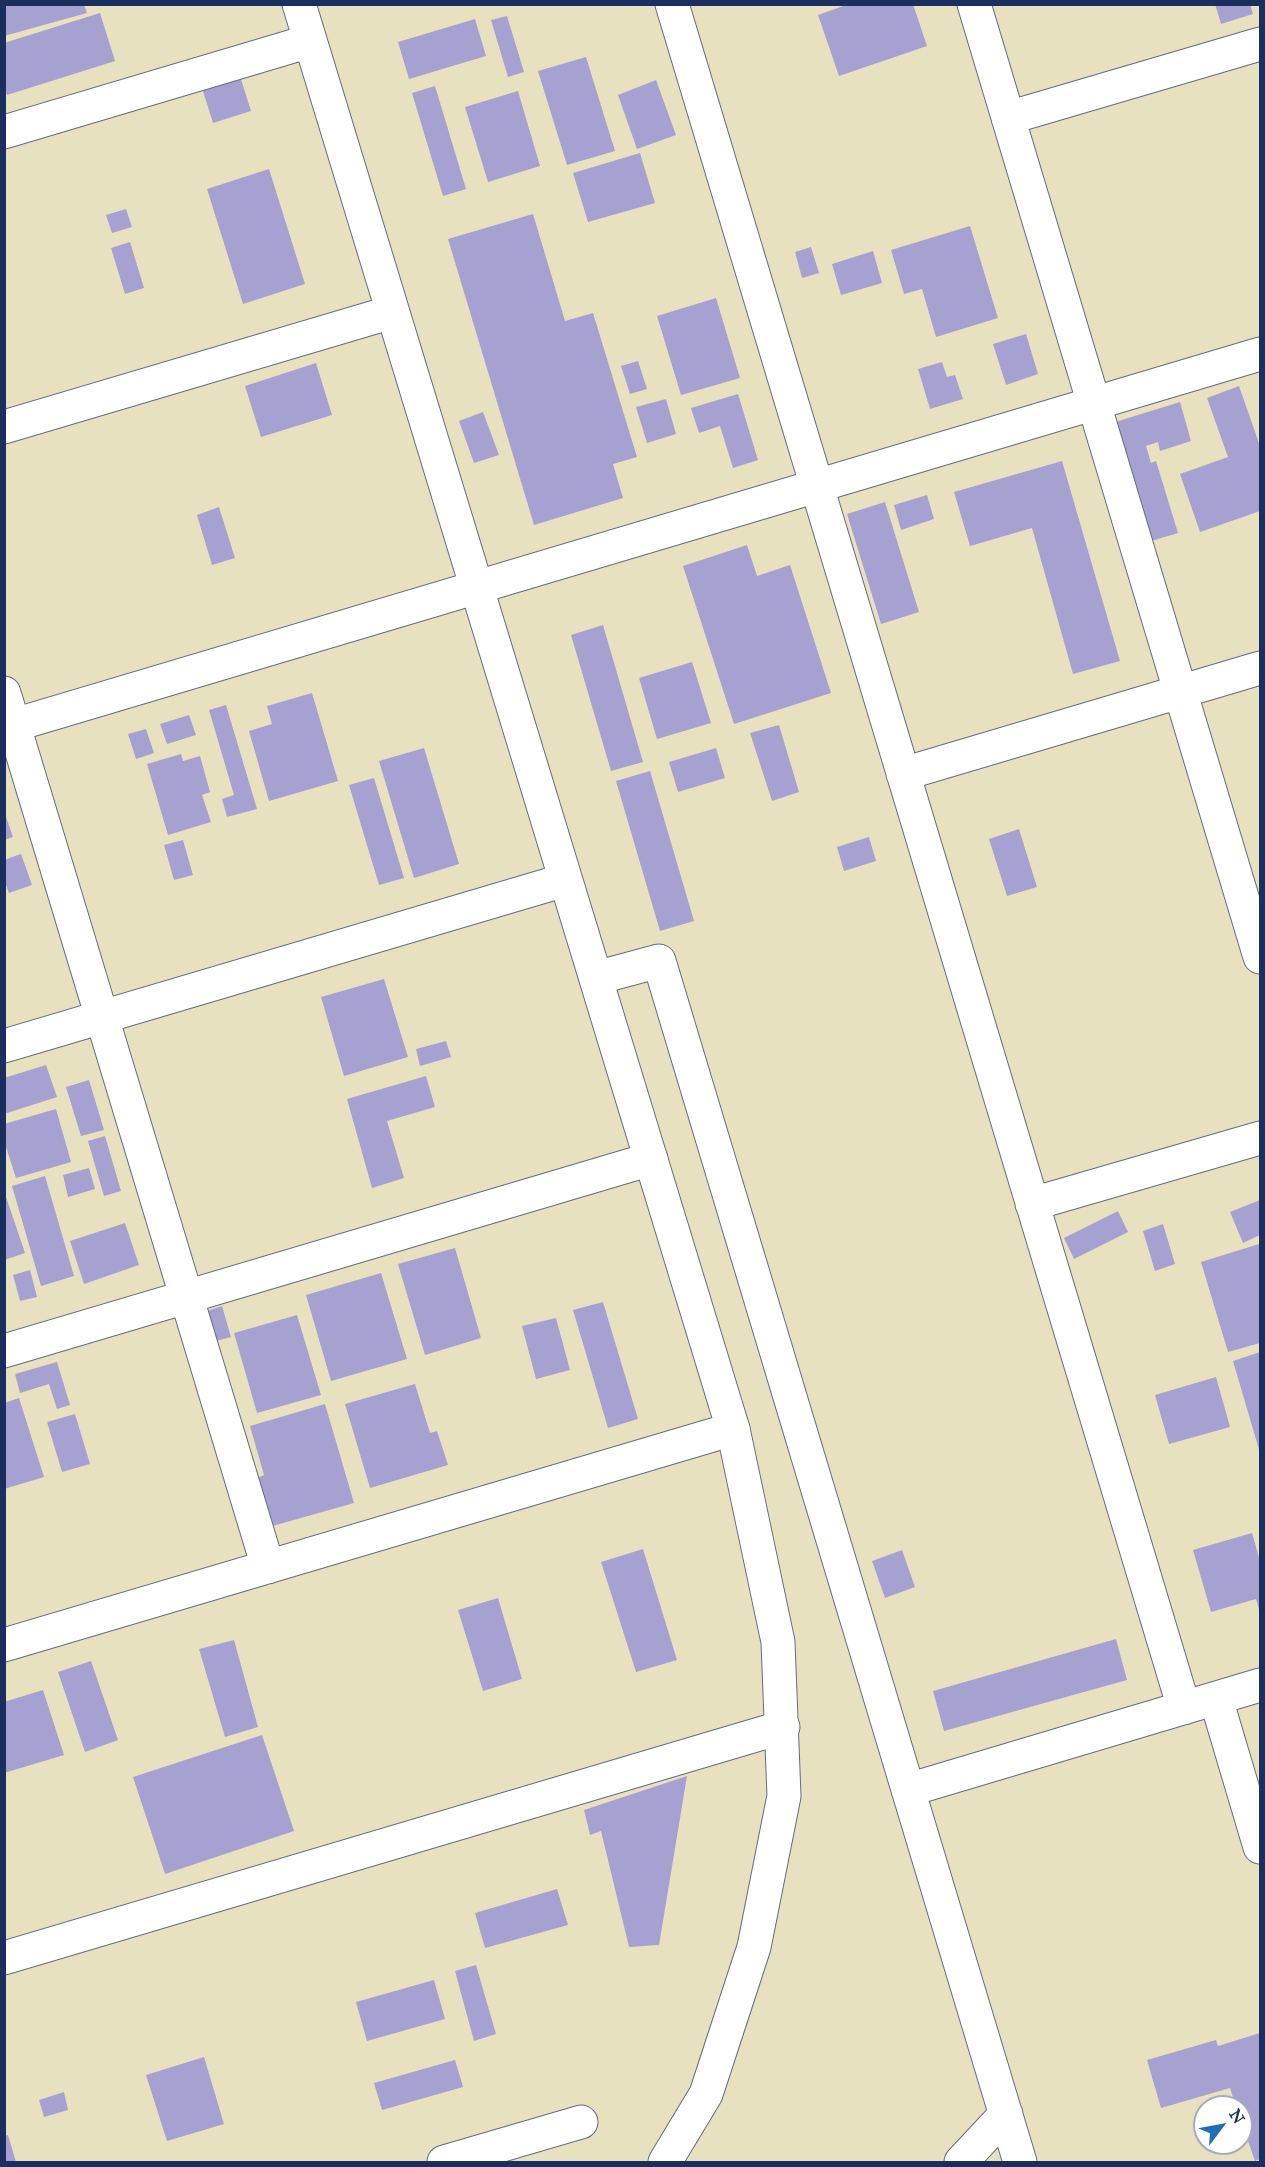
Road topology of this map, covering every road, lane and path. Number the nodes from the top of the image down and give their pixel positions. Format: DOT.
graph roads {
  1 [pos="299,4"];
  2 [pos="672,4"];
  3 [pos="974,4"];
  4 [pos="310,41"];
  5 [pos="1260,44"];
  6 [pos="1008,118"];
  7 [pos="4,132"];
  8 [pos="392,312"];
  9 [pos="1260,354"];
  10 [pos="1094,404"];
  11 [pos="4,427"];
  12 [pos="817,486"];
  13 [pos="477,587"];
  14 [pos="1260,668"];
  15 [pos="1181,691"];
  16 [pos="4,693"];
  17 [pos="9,726"];
  18 [pos="903,774"];
  19 [pos="565,880"];
  20 [pos="1260,957"];
  21 [pos="596,978"];
  22 [pos="102,1017"];
  23 [pos="4,1046"];
  24 [pos="1260,1138"];
  25 [pos="651,1159"];
  26 [pos="1032,1204"];
  27 [pos="186,1297"];
  28 [pos="4,1351"];
  29 [pos="733,1429"];
  30 [pos="268,1567"];
  31 [pos="4,1646"];
  32 [pos="1260,1685"];
  33 [pos="1216,1699"];
  34 [pos="1184,1708"];
  35 [pos="783,1727"];
  36 [pos="908,1790"];
  37 [pos="1260,1846"];
  38 [pos="4,1958"];
  39 [pos="1006,2114"];
  40 [pos="581,2122"];
  41 [pos="444,2163"];
  42 [pos="665,2163"];
  43 [pos="961,2163"];
  44 [pos="1020,2163"];
  1 -- 4 [label="street"];
  2 -- 12 [label="street"];
  3 -- 6 [label="street"];
  4 -- 7 [label="street"];
  4 -- 8 [label="street"];
  5 -- 6 [label="street"];
  6 -- 10 [label="street"];
  8 -- 11 [label="street"];
  8 -- 13 [label="street"];
  9 -- 10 [label="street"];
  10 -- 12 [label="street"];
  10 -- 15 [label="street"];
  12 -- 13 [label="street"];
  12 -- 18 [label="street"];
  13 -- 17 [label="street"];
  13 -- 19 [label="street"];
  14 -- 15 [label="street"];
  15 -- 18 [label="street"];
  15 -- 20 [label="street"];
  16 -- 17 [label="street"];
  17 -- 22 [label="street"];
  18 -- 26 [label="street"];
  19 -- 21 [label="street"];
  19 -- 22 [label="street"];
  21 -- 25 [label="street"];
  21 -- 36 [label="street"];
  22 -- 23 [label="street"];
  22 -- 27 [label="street"];
  24 -- 26 [label="street"];
  25 -- 27 [label="street"];
  25 -- 29 [label="street"];
  26 -- 34 [label="street"];
  27 -- 28 [label="street"];
  27 -- 30 [label="street"];
  29 -- 30 [label="street"];
  29 -- 35 [label="street"];
  30 -- 31 [label="street"];
  32 -- 33 [label="street"];
  33 -- 34 [label="street"];
  33 -- 37 [label="street"];
  34 -- 36 [label="street"];
  35 -- 38 [label="street"];
  35 -- 42 [label="street"];
  36 -- 39 [label="street"];
  39 -- 43 [label="street"];
  39 -- 44 [label="street"];
  40 -- 41 [label="street"];
}
